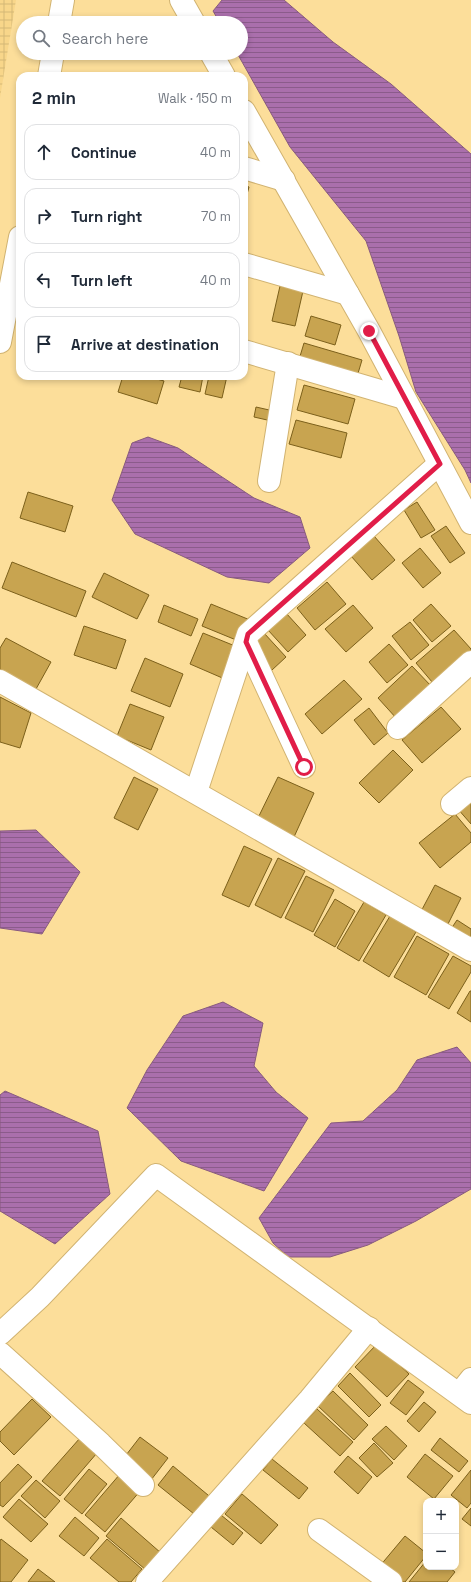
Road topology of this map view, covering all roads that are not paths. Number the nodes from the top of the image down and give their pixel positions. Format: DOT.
graph roads {
  1 [pos="63,0"];
  2 [pos="181,0"];
  3 [pos="60,16"];
  4 [pos="190,16"];
  5 [pos="52,60"];
  6 [pos="215,60"];
  7 [pos="50,72"];
  8 [pos="222,72"];
  9 [pos="248,117"];
  10 [pos="248,169"];
  11 [pos="284,180"];
  12 [pos="248,265"];
  13 [pos="16,287"];
  14 [pos="348,294"];
  15 [pos="0,342"];
  16 [pos="248,352"];
  17 [pos="288,364"];
  18 [pos="404,398"];
  19 [pos="440,464"];
  20 [pos="268,482"];
  21 [pos="471,523"];
  22 [pos="246,642"];
  23 [pos="471,662"];
  24 [pos="0,681"];
  25 [pos="398,728"];
  26 [pos="304,767"];
  27 [pos="471,788"];
  28 [pos="196,792"];
  29 [pos="452,804"];
  30 [pos="471,950"];
  31 [pos="369,1328"];
  32 [pos="0,1334"];
  33 [pos="0,1353"];
  34 [pos="467,1392"];
  35 [pos="143,1485"];
  36 [pos="319,1530"];
  37 [pos="147,1582"];
  38 [pos="391,1582"];
  1 -- 3 [label="street"];
  2 -- 4 [label="street"];
  5 -- 7 [label="street"];
  6 -- 8 [label="street"];
  9 -- 11 [label="street"];
  10 -- 11 [label="street"];
  11 -- 14 [label="street"];
  12 -- 14 [label="street"];
  13 -- 15 [label="street"];
  14 -- 18 [label="street"];
  16 -- 17 [label="street"];
  17 -- 18 [label="street"];
  17 -- 20 [label="street"];
  18 -- 19 [label="street"];
  19 -- 21 [label="street"];
  19 -- 22 [label="street"];
  22 -- 26 [label="street"];
  22 -- 28 [label="street"];
  23 -- 25 [label="street"];
  24 -- 28 [label="street"];
  27 -- 29 [label="street"];
  28 -- 30 [label="street"];
  31 -- 32 [label="street"];
  31 -- 34 [label="street"];
  31 -- 37 [label="street"];
  33 -- 35 [label="street"];
  36 -- 38 [label="street"];
}
